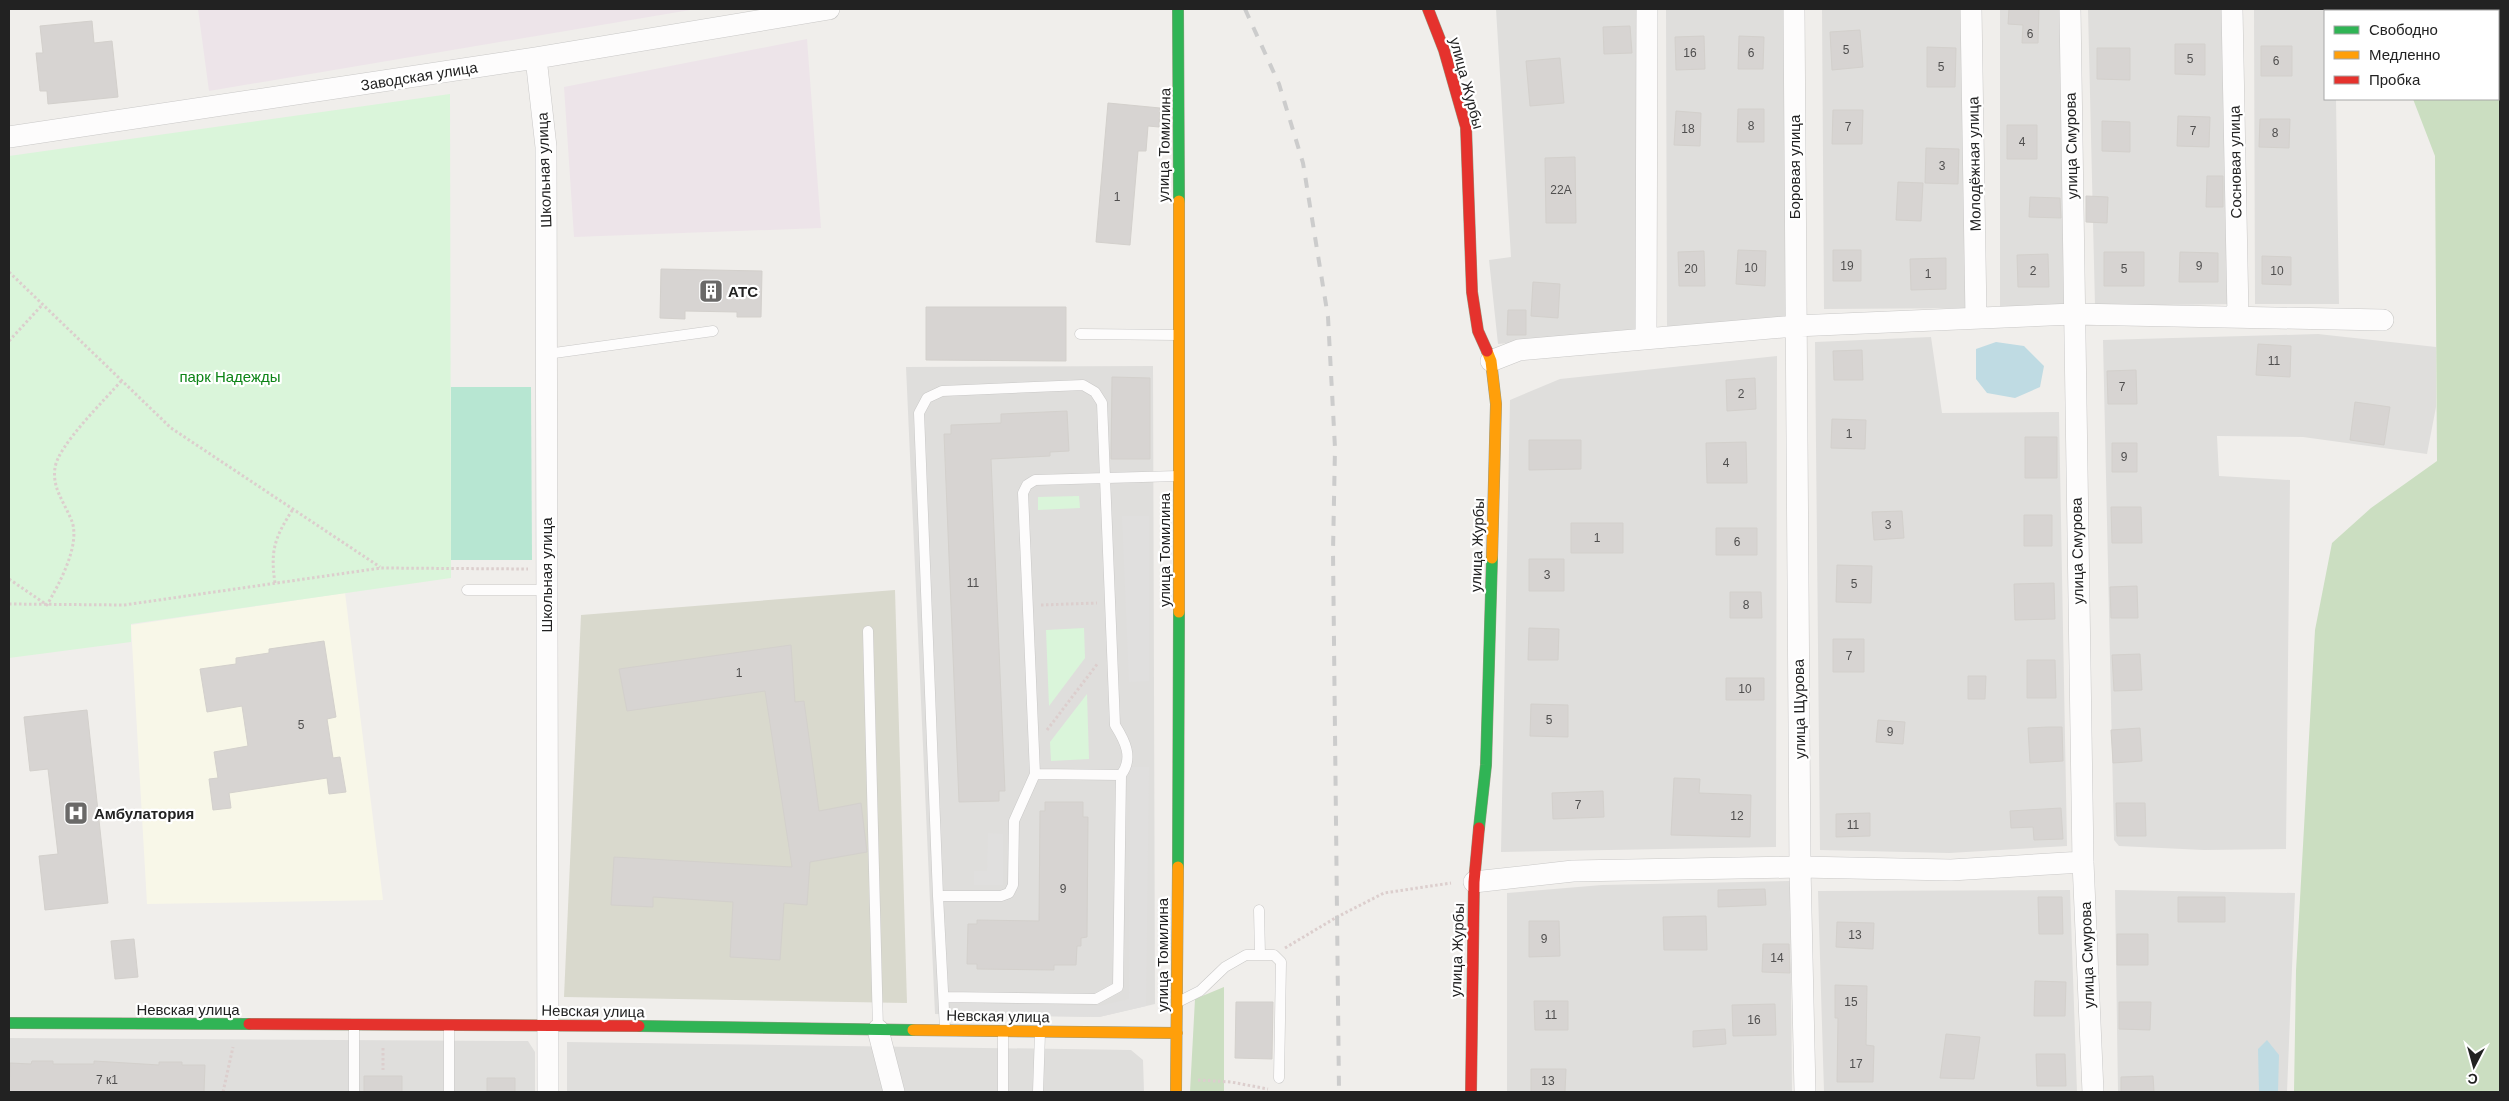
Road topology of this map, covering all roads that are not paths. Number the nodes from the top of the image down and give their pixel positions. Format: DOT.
graph roads {
  1 [pos="829,9"];
  2 [pos="1178,9"];
  3 [pos="1428,9"];
  4 [pos="1647,9"];
  5 [pos="1794,9"];
  6 [pos="1971,9"];
  7 [pos="2070,9"];
  8 [pos="2232,9"];
  9 [pos="536,58"];
  10 [pos="9,137"];
  11 [pos="2073,314"];
  12 [pos="2238,316"];
  13 [pos="1976,318"];
  14 [pos="2384,320"];
  15 [pos="1795,326"];
  16 [pos="713,331"];
  17 [pos="1080,334"];
  18 [pos="1178,335"];
  19 [pos="1646,338"];
  20 [pos="547,354"];
  21 [pos="1491,361"];
  22 [pos="1179,476"];
  23 [pos="1105,477"];
  24 [pos="546,579"];
  25 [pos="468,590"];
  26 [pos="868,631"];
  27 [pos="1035,774"];
  28 [pos="1121,776"];
  29 [pos="2083,862"];
  30 [pos="1800,867"];
  31 [pos="1474,882"];
  32 [pos="938,896"];
  33 [pos="1259,910"];
  34 [pos="1260,955"];
  35 [pos="944,998"];
  36 [pos="1177,1003"];
  37 [pos="9,1023"];
  38 [pos="354,1025"];
  39 [pos="548,1025"];
  40 [pos="449,1026"];
  41 [pos="878,1030"];
  42 [pos="945,1030"];
  43 [pos="1003,1031"];
  44 [pos="1040,1032"];
  45 [pos="1177,1033"];
  46 [pos="1279,1078"];
  47 [pos="354,1092"];
  48 [pos="449,1092"];
  49 [pos="548,1092"];
  50 [pos="894,1092"];
  51 [pos="1003,1092"];
  52 [pos="1038,1092"];
  53 [pos="1176,1092"];
  54 [pos="1471,1092"];
  55 [pos="1806,1092"];
  56 [pos="2092,1092"];
  1 -- 9 [label="street, Заводская улица"];
  2 -- 18 [label="street, улица Томилина"];
  3 -- 21 [label="street, улица Журбы"];
  4 -- 19 [label="street"];
  5 -- 15 [label="street, Боровая улица"];
  6 -- 13 [label="street, Молодёжная улица"];
  7 -- 11 [label="street, улица Смурова"];
  8 -- 12 [label="street, Сосновая улица"];
  9 -- 10 [label="street, Заводская улица"];
  9 -- 20 [label="street, Школьная улица"];
  11 -- 12 [label="street"];
  11 -- 13 [label="street"];
  11 -- 29 [label="street, улица Смурова"];
  12 -- 14 [label="street"];
  13 -- 15 [label="street"];
  15 -- 19 [label="street"];
  15 -- 30 [label="street, улица Щурова"];
  16 -- 20 [label="lane"];
  17 -- 18 [label="lane"];
  18 -- 22 [label="street, улица Томилина"];
  19 -- 21 [label="street"];
  20 -- 24 [label="street, Школьная улица"];
  21 -- 31 [label="street, улица Журбы"];
  22 -- 23 [label="lane"];
  22 -- 36 [label="street, улица Томилина"];
  23 -- 27 [label="lane"];
  23 -- 28 [label="lane"];
  23 -- 32 [label="lane"];
  24 -- 25 [label="lane"];
  24 -- 39 [label="street, Школьная улица"];
  26 -- 41 [label="lane"];
  27 -- 28 [label="lane"];
  27 -- 32 [label="lane"];
  28 -- 35 [label="lane"];
  29 -- 30 [label="street"];
  29 -- 56 [label="street, улица Смурова"];
  30 -- 31 [label="street"];
  30 -- 55 [label="street, улица Щурова"];
  31 -- 54 [label="street, улица Журбы"];
  32 -- 35 [label="lane"];
  33 -- 34 [label="lane"];
  34 -- 36 [label="lane"];
  34 -- 46 [label="lane"];
  35 -- 42 [label="lane"];
  36 -- 45 [label="street, улица Томилина"];
  37 -- 38 [label="street, Невская улица"];
  38 -- 40 [label="street, Невская улица"];
  38 -- 47 [label="lane"];
  39 -- 40 [label="street, Невская улица"];
  39 -- 41 [label="street, Невская улица"];
  39 -- 49 [label="street, Школьная улица"];
  40 -- 48 [label="lane"];
  41 -- 42 [label="street, Невская улица"];
  41 -- 50 [label="street"];
  42 -- 43 [label="street, Невская улица"];
  43 -- 44 [label="street, Невская улица"];
  43 -- 51 [label="lane"];
  44 -- 45 [label="street, Невская улица"];
  44 -- 52 [label="lane"];
  45 -- 53 [label="street, улица Томилина"];
}
